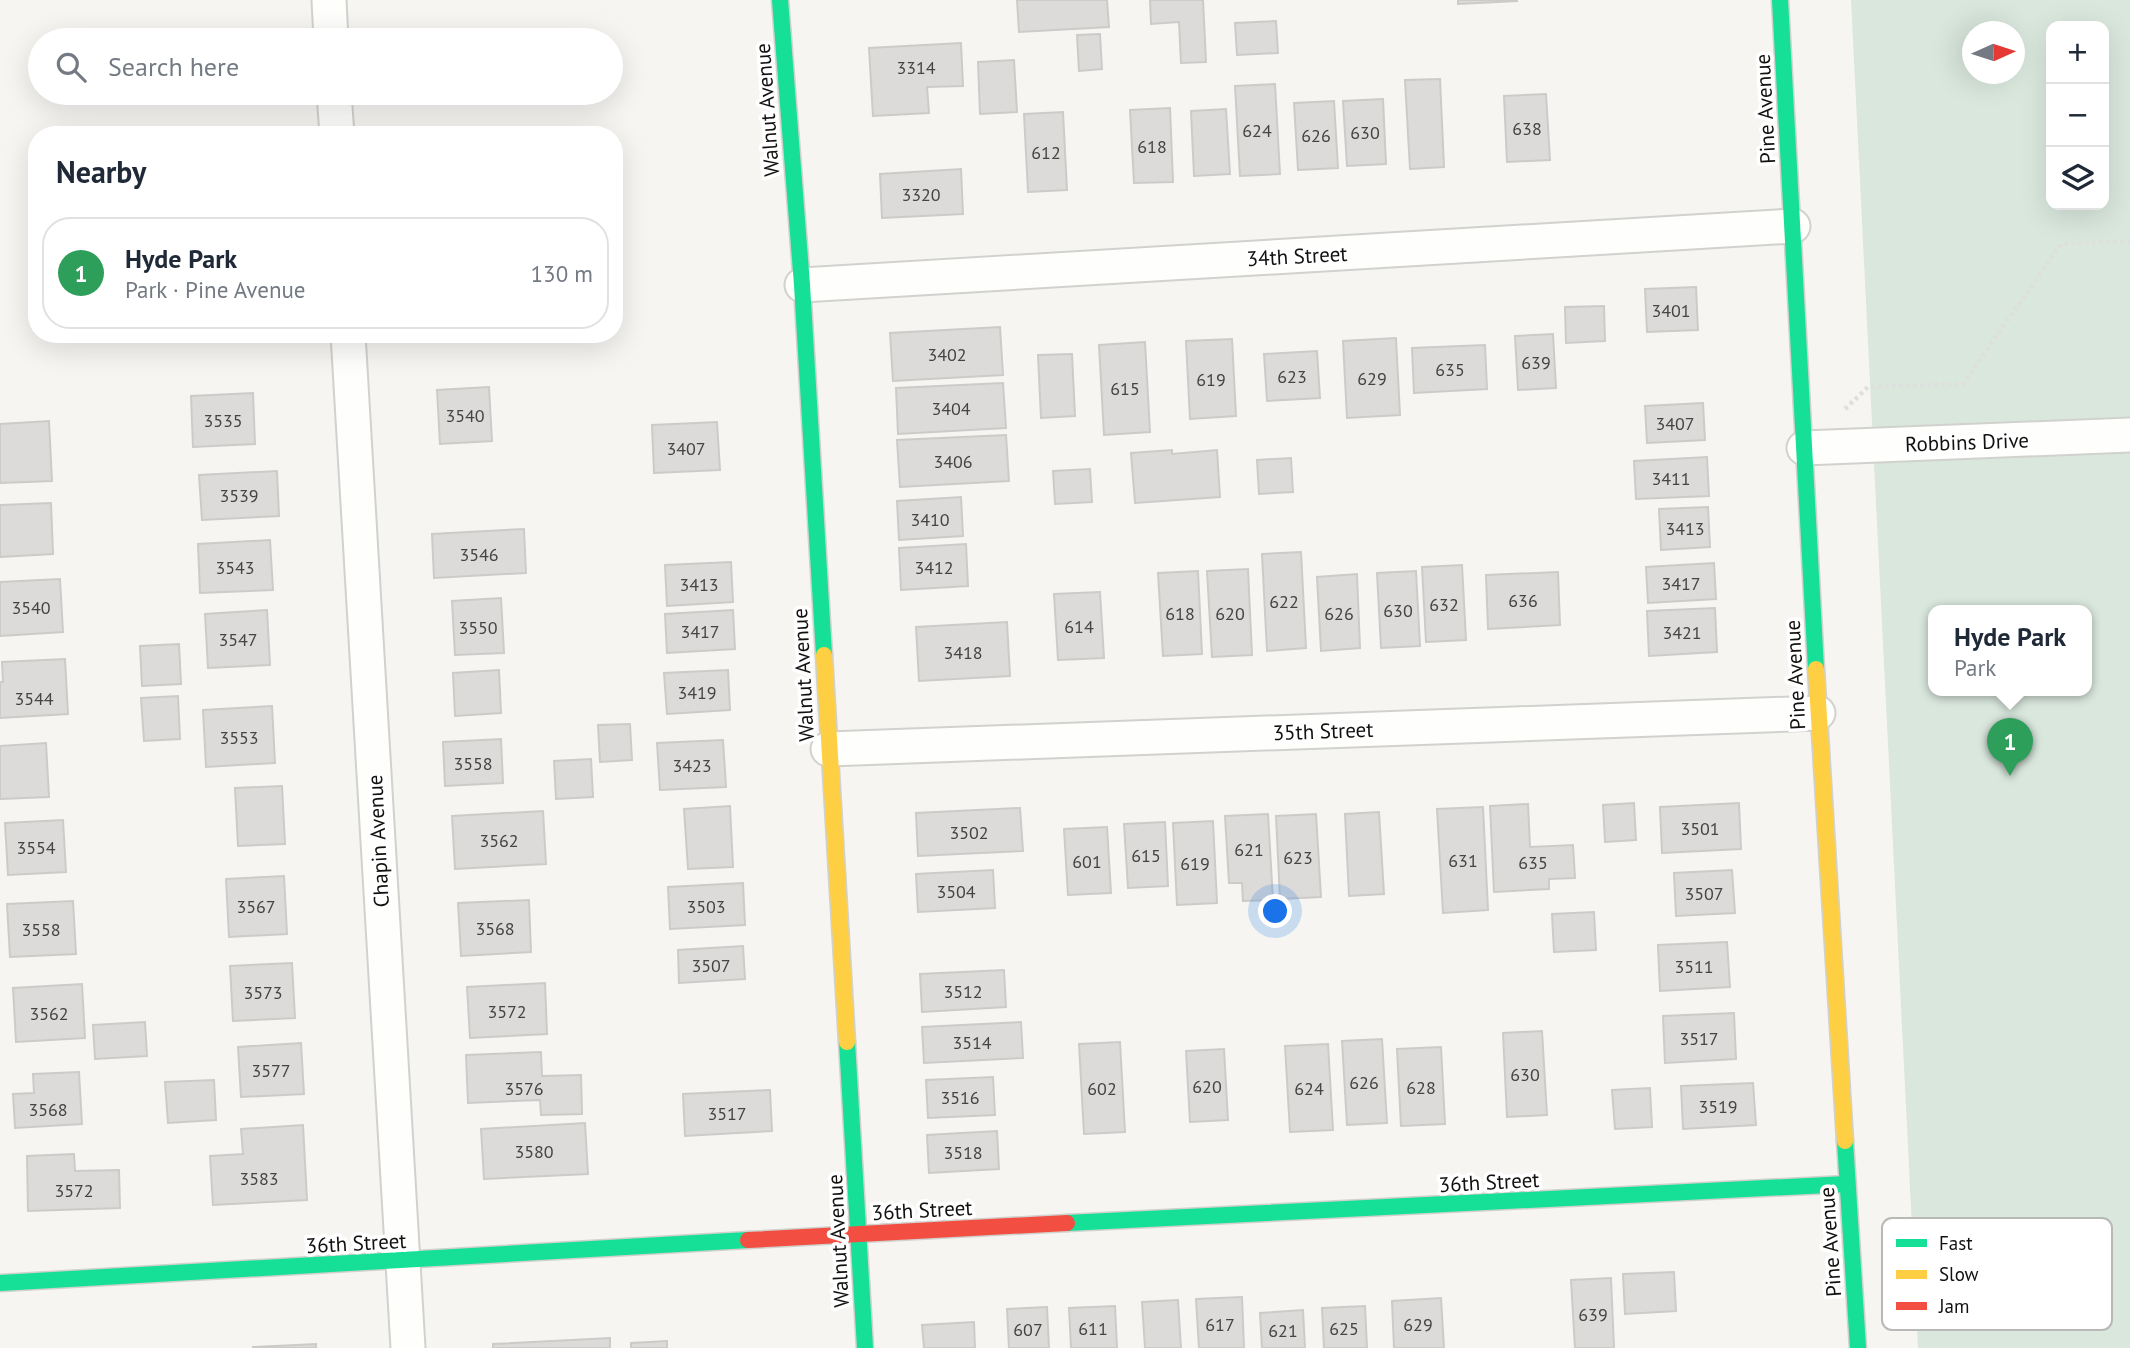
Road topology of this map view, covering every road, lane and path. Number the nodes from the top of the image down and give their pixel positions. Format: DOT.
graph roads {
  1 [pos="329,0"];
  2 [pos="780,0"];
  3 [pos="1780,0"];
  4 [pos="330,28"];
  5 [pos="335,105"];
  6 [pos="336,126"];
  7 [pos="1793,226"];
  8 [pos="2130,241"];
  9 [pos="802,285"];
  10 [pos="349,343"];
  11 [pos="1844,411"];
  12 [pos="2130,435"];
  13 [pos="1804,449"];
  14 [pos="1818,713"];
  15 [pos="828,749"];
  16 [pos="1847,1185"];
  17 [pos="858,1234"];
  18 [pos="402,1261"];
  19 [pos="0,1283"];
  20 [pos="408,1348"];
  21 [pos="865,1348"];
  22 [pos="1858,1348"];
  1 -- 4 [label="street"];
  2 -- 9 [label="main road, Walnut Avenue"];
  3 -- 7 [label="main road, Pine Avenue"];
  5 -- 6 [label="street"];
  7 -- 9 [label="street, 34th Street"];
  7 -- 13 [label="main road, Pine Avenue"];
  8 -- 11 [label="path"];
  9 -- 15 [label="main road, Walnut Avenue"];
  10 -- 18 [label="street, Chapin Avenue"];
  12 -- 13 [label="street, Robbins Drive"];
  13 -- 14 [label="main road, Pine Avenue"];
  14 -- 15 [label="street, 35th Street"];
  14 -- 16 [label="main road, Pine Avenue"];
  15 -- 17 [label="main road, Walnut Avenue"];
  16 -- 17 [label="main road, 36th Street"];
  16 -- 22 [label="main road, Pine Avenue"];
  17 -- 18 [label="main road, 36th Street"];
  17 -- 21 [label="main road, Walnut Avenue"];
  18 -- 19 [label="main road, 36th Street"];
  18 -- 20 [label="street, Chapin Avenue"];
}
